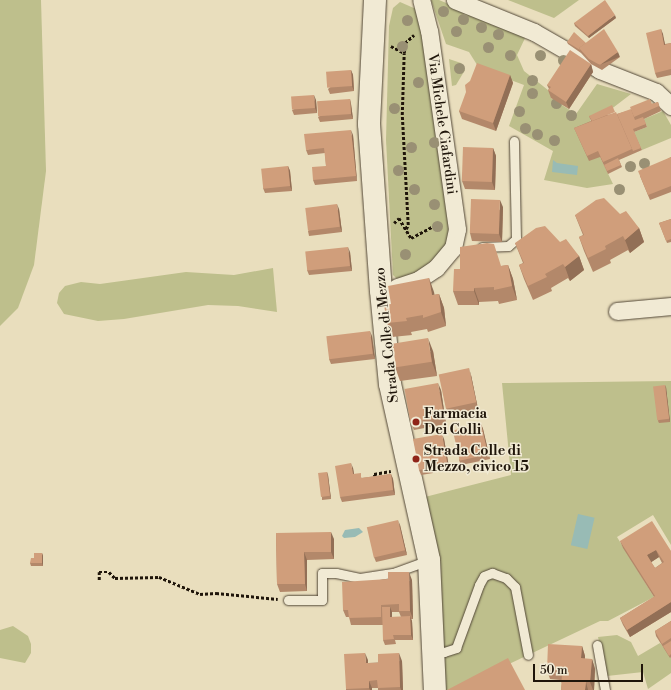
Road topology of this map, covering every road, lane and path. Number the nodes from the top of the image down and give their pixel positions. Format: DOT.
graph roads {
  1 [pos="375,0"];
  2 [pos="421,0"];
  3 [pos="455,0"];
  4 [pos="420,32"];
  5 [pos="387,44"];
  6 [pos="404,53"];
  7 [pos="671,106"];
  8 [pos="514,141"];
  9 [pos="391,225"];
  10 [pos="406,229"];
  11 [pos="447,230"];
  12 [pos="461,248"];
  13 [pos="381,291"];
  14 [pos="671,306"];
  15 [pos="617,311"];
  16 [pos="384,472"];
  17 [pos="376,481"];
  18 [pos="429,560"];
  19 [pos="99,580"];
  20 [pos="288,600"];
  21 [pos="597,645"];
  22 [pos="435,651"];
  23 [pos="528,655"];
  24 [pos="435,690"];
  25 [pos="605,690"];
  1 -- 13 [label="street, Strada Colle di Mezzo"];
  2 -- 12 [label="street, Via Michele Ciafardini"];
  3 -- 7 [label="street"];
  4 -- 6 [label="path"];
  5 -- 6 [label="path"];
  6 -- 10 [label="path"];
  8 -- 12 [label="lane"];
  9 -- 10 [label="path"];
  10 -- 11 [label="path"];
  12 -- 13 [label="street"];
  13 -- 18 [label="street, Strada Colle di Mezzo"];
  14 -- 15 [label="street"];
  16 -- 17 [label="path"];
  18 -- 20 [label="lane"];
  18 -- 22 [label="street, Strada Colle di Mezzo"];
  19 -- 20 [label="path"];
  21 -- 25 [label="lane"];
  22 -- 23 [label="lane"];
  22 -- 24 [label="street, Strada Colle di Mezzo"];
}
